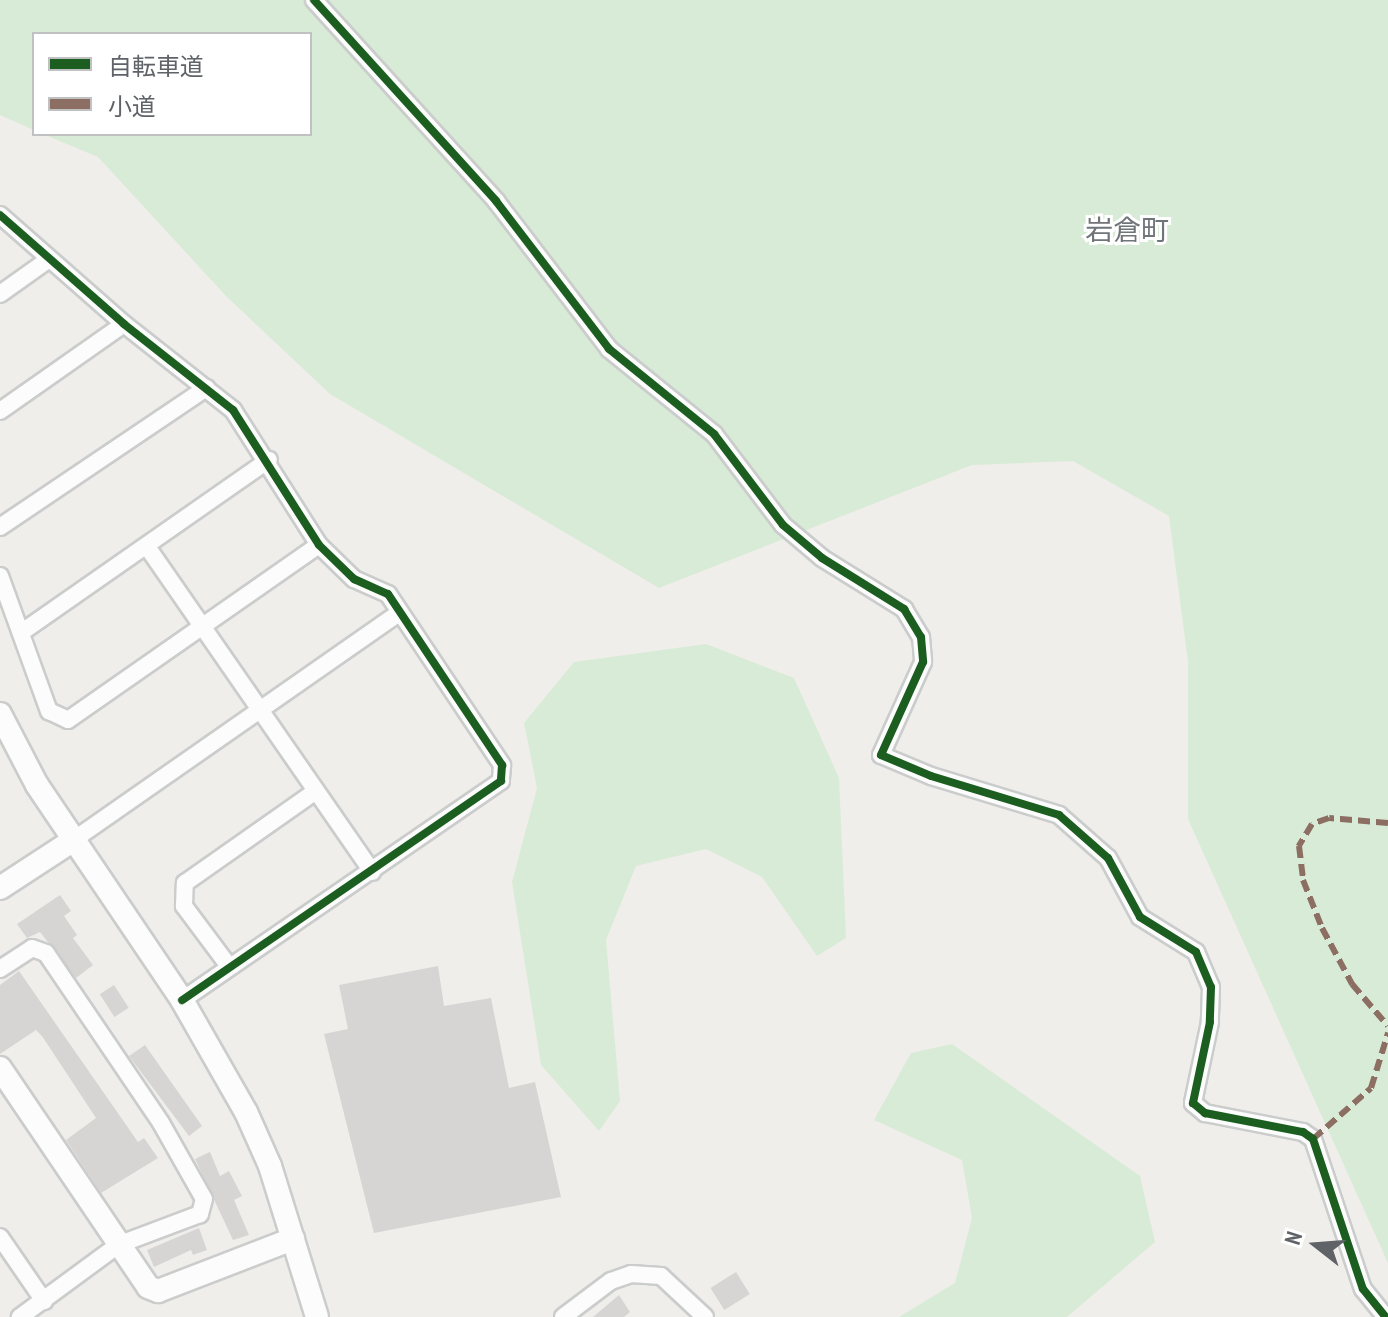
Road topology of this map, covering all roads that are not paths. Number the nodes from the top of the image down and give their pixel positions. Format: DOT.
graph roads {
  1 [pos="314,0"];
  2 [pos="0,215"];
  3 [pos="49,259"];
  4 [pos="0,294"];
  5 [pos="124,324"];
  6 [pos="206,388"];
  7 [pos="0,411"];
  8 [pos="269,460"];
  9 [pos="0,527"];
  10 [pos="319,545"];
  11 [pos="148,548"];
  12 [pos="0,576"];
  13 [pos="398,614"];
  14 [pos="200,625"];
  15 [pos="22,632"];
  16 [pos="260,710"];
  17 [pos="0,714"];
  18 [pos="316,791"];
  19 [pos="72,841"];
  20 [pos="372,872"];
  21 [pos="0,888"];
  22 [pos="228,965"];
  23 [pos="0,969"];
  24 [pos="182,1000"];
  25 [pos="0,1068"];
  26 [pos="0,1237"];
  27 [pos="293,1239"];
  28 [pos="118,1245"];
  29 [pos="44,1301"];
  30 [pos="20,1317"];
  31 [pos="317,1317"];
  32 [pos="563,1317"];
  33 [pos="705,1317"];
  34 [pos="1386,1317"];
  1 -- 34 [label="street"];
  2 -- 3 [label="street"];
  3 -- 4 [label="street"];
  3 -- 5 [label="street"];
  5 -- 6 [label="street"];
  5 -- 7 [label="street"];
  6 -- 8 [label="street"];
  6 -- 9 [label="street"];
  8 -- 10 [label="street"];
  8 -- 11 [label="street"];
  10 -- 13 [label="street"];
  10 -- 14 [label="street"];
  11 -- 14 [label="street"];
  11 -- 15 [label="street"];
  12 -- 15 [label="street"];
  13 -- 16 [label="street"];
  13 -- 20 [label="street"];
  14 -- 15 [label="street"];
  14 -- 16 [label="street"];
  16 -- 18 [label="street"];
  16 -- 19 [label="street"];
  17 -- 19 [label="street"];
  18 -- 20 [label="street"];
  18 -- 22 [label="street"];
  19 -- 21 [label="street"];
  19 -- 24 [label="street"];
  20 -- 22 [label="street"];
  22 -- 24 [label="street"];
  23 -- 28 [label="street"];
  24 -- 27 [label="street"];
  25 -- 28 [label="street"];
  26 -- 29 [label="street"];
  27 -- 28 [label="street"];
  27 -- 31 [label="street"];
  28 -- 29 [label="street"];
  29 -- 30 [label="street"];
  32 -- 33 [label="street"];
}
